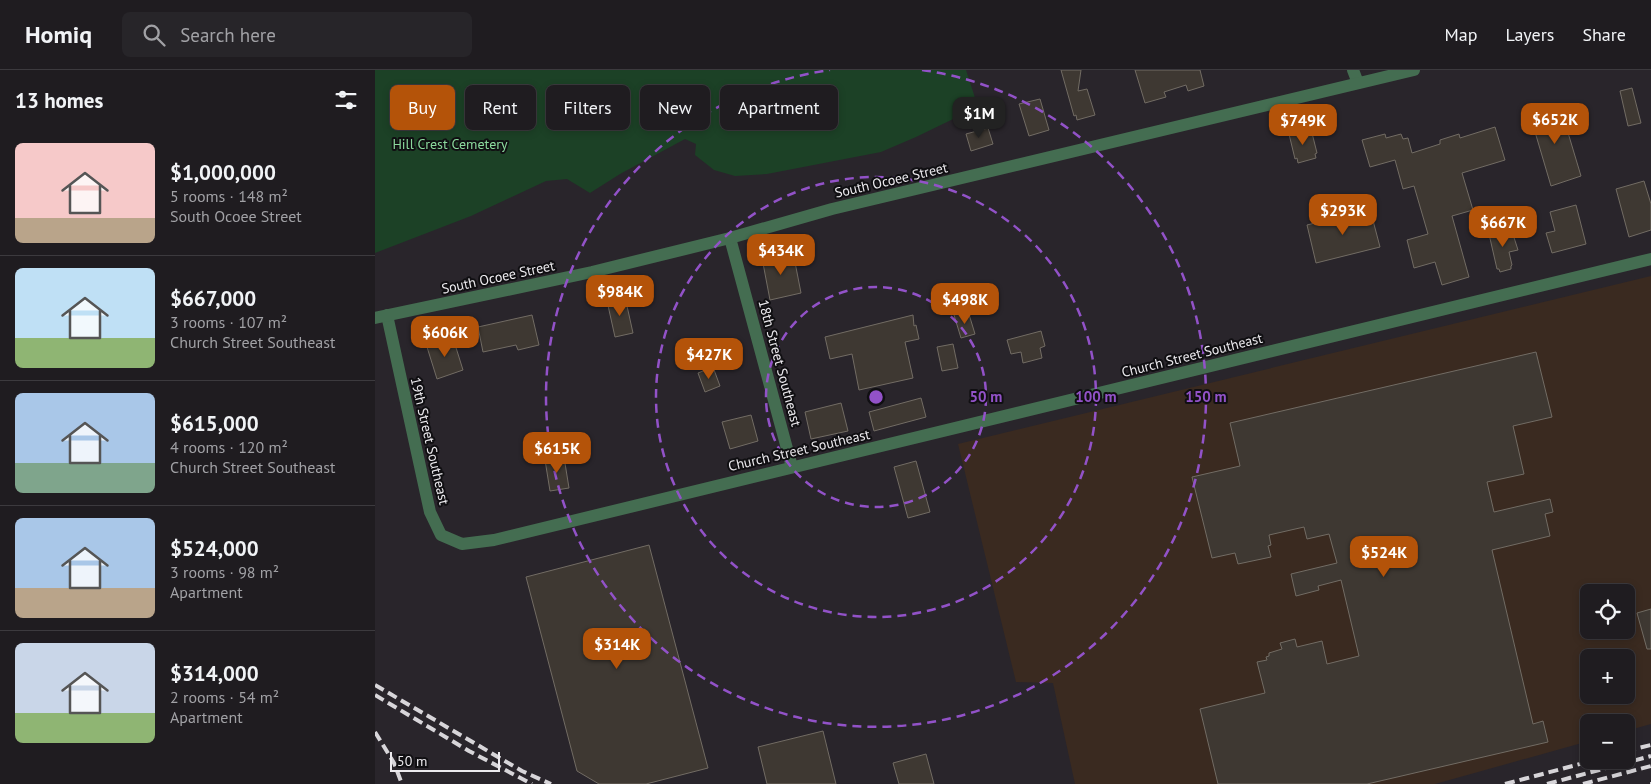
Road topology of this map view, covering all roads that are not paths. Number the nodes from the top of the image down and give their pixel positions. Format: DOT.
graph roads {
  1 [pos="1353,70"];
  2 [pos="1414,70"];
  3 [pos="1358,83"];
  4 [pos="730,238"];
  5 [pos="1651,259"];
  6 [pos="381,317"];
  7 [pos="792,467"];
  8 [pos="449,539"];
  1 -- 3 [label="street"];
  2 -- 3 [label="street, South Ocoee Street"];
  3 -- 4 [label="street, South Ocoee Street"];
  4 -- 6 [label="street, South Ocoee Street"];
  4 -- 7 [label="street, 18th Street Southeast"];
  5 -- 7 [label="street, Church Street Southeast"];
  6 -- 8 [label="street, 19th Street Southeast"];
  7 -- 8 [label="street, Church Street Southeast"];
}
